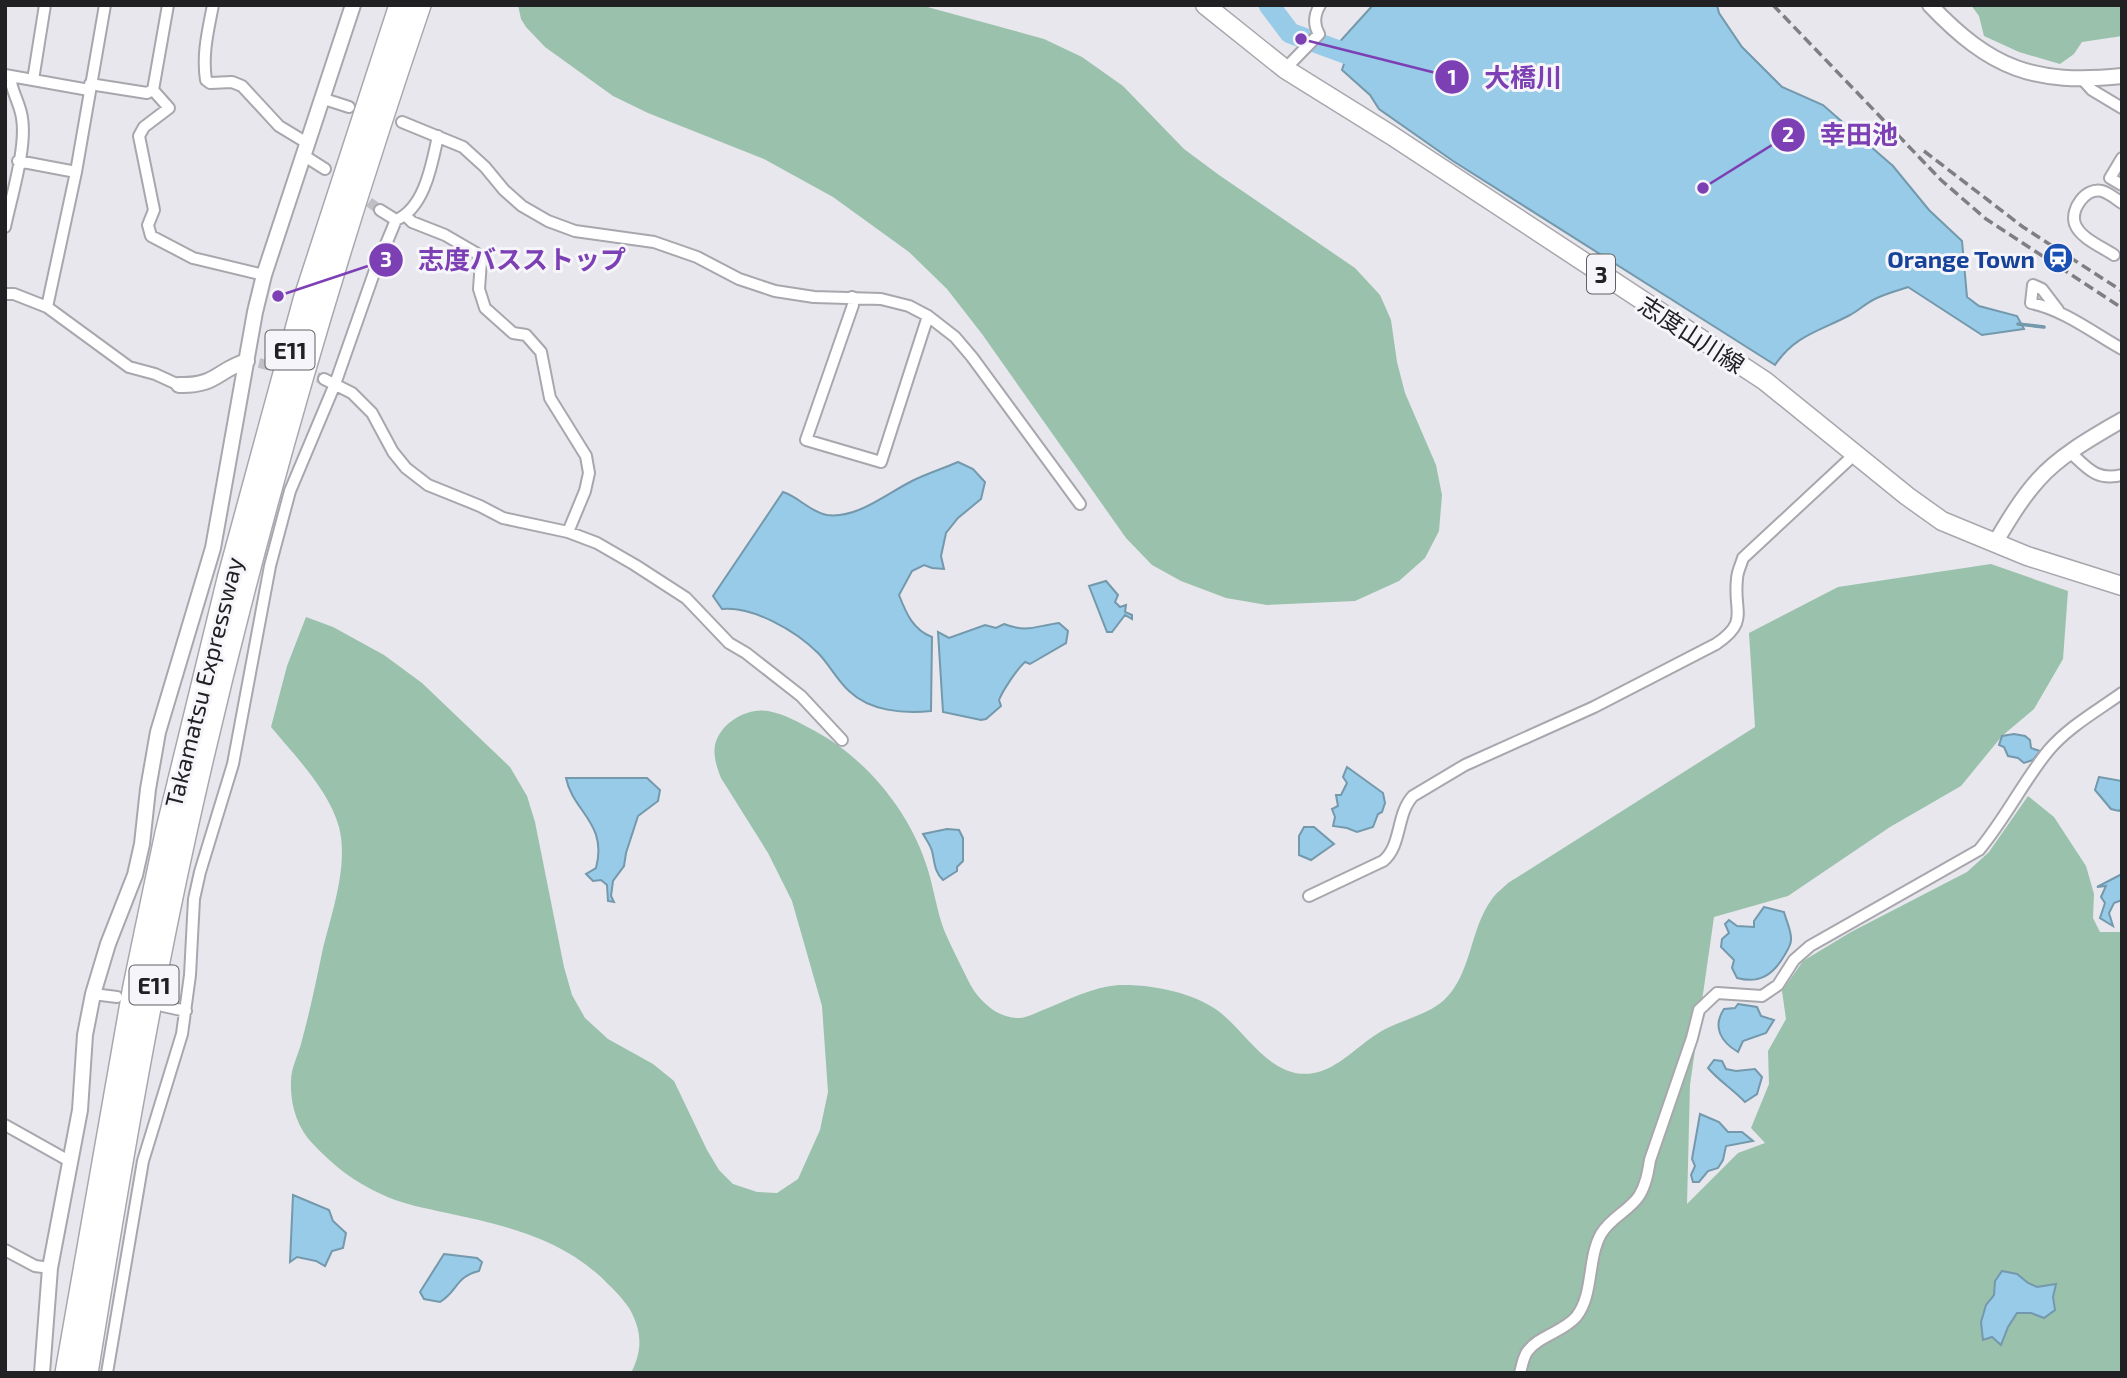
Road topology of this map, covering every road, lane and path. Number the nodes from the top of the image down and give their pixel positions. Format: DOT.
graph roads {
  1 [pos="45,5"];
  2 [pos="105,5"];
  3 [pos="168,5"];
  4 [pos="213,5"];
  5 [pos="353,5"];
  6 [pos="400,5"];
  7 [pos="420,5"];
  8 [pos="1205,5"];
  9 [pos="1320,5"];
  10 [pos="1930,5"];
  11 [pos="1285,69"];
  12 [pos="8,75"];
  13 [pos="2122,76"];
  14 [pos="33,80"];
  15 [pos="2082,80"];
  16 [pos="89,87"];
  17 [pos="153,90"];
  18 [pos="321,98"];
  19 [pos="349,107"];
  20 [pos="2122,108"];
  21 [pos="402,122"];
  22 [pos="438,135"];
  23 [pos="305,149"];
  24 [pos="2122,158"];
  25 [pos="18,161"];
  26 [pos="325,169"];
  27 [pos="76,172"];
  28 [pos="10,175"];
  29 [pos="2122,185"];
  30 [pos="2122,203"];
  31 [pos="380,210"];
  32 [pos="401,218"];
  33 [pos="5,227"];
  34 [pos="2114,255"];
  35 [pos="264,275"];
  36 [pos="5,294"];
  37 [pos="852,297"];
  38 [pos="47,307"];
  39 [pos="2058,310"];
  40 [pos="928,316"];
  41 [pos="2122,349"];
  42 [pos="253,362"];
  43 [pos="330,381"];
  44 [pos="179,385"];
  45 [pos="2122,420"];
  46 [pos="2070,453"];
  47 [pos="1855,454"];
  48 [pos="2122,475"];
  49 [pos="1080,504"];
  50 [pos="568,532"];
  51 [pos="1995,543"];
  52 [pos="2122,586"];
  53 [pos="2122,693"];
  54 [pos="842,740"];
  55 [pos="1309,896"];
  56 [pos="93,994"];
  57 [pos="117,997"];
  58 [pos="163,1006"];
  59 [pos="186,1011"];
  60 [pos="5,1125"];
  61 [pos="71,1162"];
  62 [pos="5,1250"];
  63 [pos="50,1268"];
  64 [pos="42,1373"];
  65 [pos="66,1373"];
  66 [pos="87,1373"];
  67 [pos="107,1373"];
  68 [pos="1520,1373"];
  1 -- 14 [label="street"];
  2 -- 16 [label="street"];
  3 -- 17 [label="street"];
  4 -- 23 [label="street"];
  5 -- 18 [label="street"];
  6 -- 65 [label="highway, Takamatsu Expressway / E11"];
  7 -- 66 [label="highway, Takamatsu Expressway / E11"];
  8 -- 11 [label="main road, 志度山川線 / 3"];
  9 -- 11 [label="street"];
  10 -- 15 [label="street"];
  11 -- 47 [label="main road, 志度山川線 / 3"];
  12 -- 14 [label="street"];
  12 -- 25 [label="street"];
  13 -- 15 [label="street"];
  14 -- 16 [label="street"];
  15 -- 20 [label="street"];
  16 -- 17 [label="street"];
  16 -- 27 [label="street"];
  17 -- 35 [label="street"];
  18 -- 19 [label="street"];
  18 -- 23 [label="street"];
  21 -- 22 [label="street"];
  22 -- 32 [label="street"];
  22 -- 37 [label="street"];
  23 -- 26 [label="street"];
  23 -- 35 [label="street"];
  24 -- 29 [label="street"];
  25 -- 27 [label="street"];
  25 -- 28 [label="street"];
  27 -- 38 [label="street"];
  28 -- 33 [label="street"];
  30 -- 34 [label="street"];
  31 -- 32 [label="street"];
  32 -- 43 [label="street"];
  32 -- 50 [label="street"];
  35 -- 42 [label="street"];
  36 -- 38 [label="street"];
  37 -- 40 [label="street"];
  37 -- 40 [label="street"];
  38 -- 44 [label="street"];
  39 -- 41 [label="street"];
  40 -- 49 [label="street"];
  42 -- 44 [label="street"];
  42 -- 56 [label="street"];
  43 -- 50 [label="street"];
  43 -- 59 [label="street"];
  45 -- 46 [label="street"];
  46 -- 48 [label="street"];
  46 -- 51 [label="street"];
  47 -- 51 [label="main road, 志度山川線 / 3"];
  47 -- 55 [label="street"];
  50 -- 54 [label="street"];
  51 -- 52 [label="main road, 志度山川線 / 3"];
  53 -- 68 [label="street"];
  56 -- 57 [label="street"];
  56 -- 61 [label="street"];
  58 -- 59 [label="street"];
  59 -- 67 [label="street"];
  60 -- 61 [label="street"];
  61 -- 63 [label="street"];
  62 -- 63 [label="street"];
  63 -- 64 [label="street"];
}
